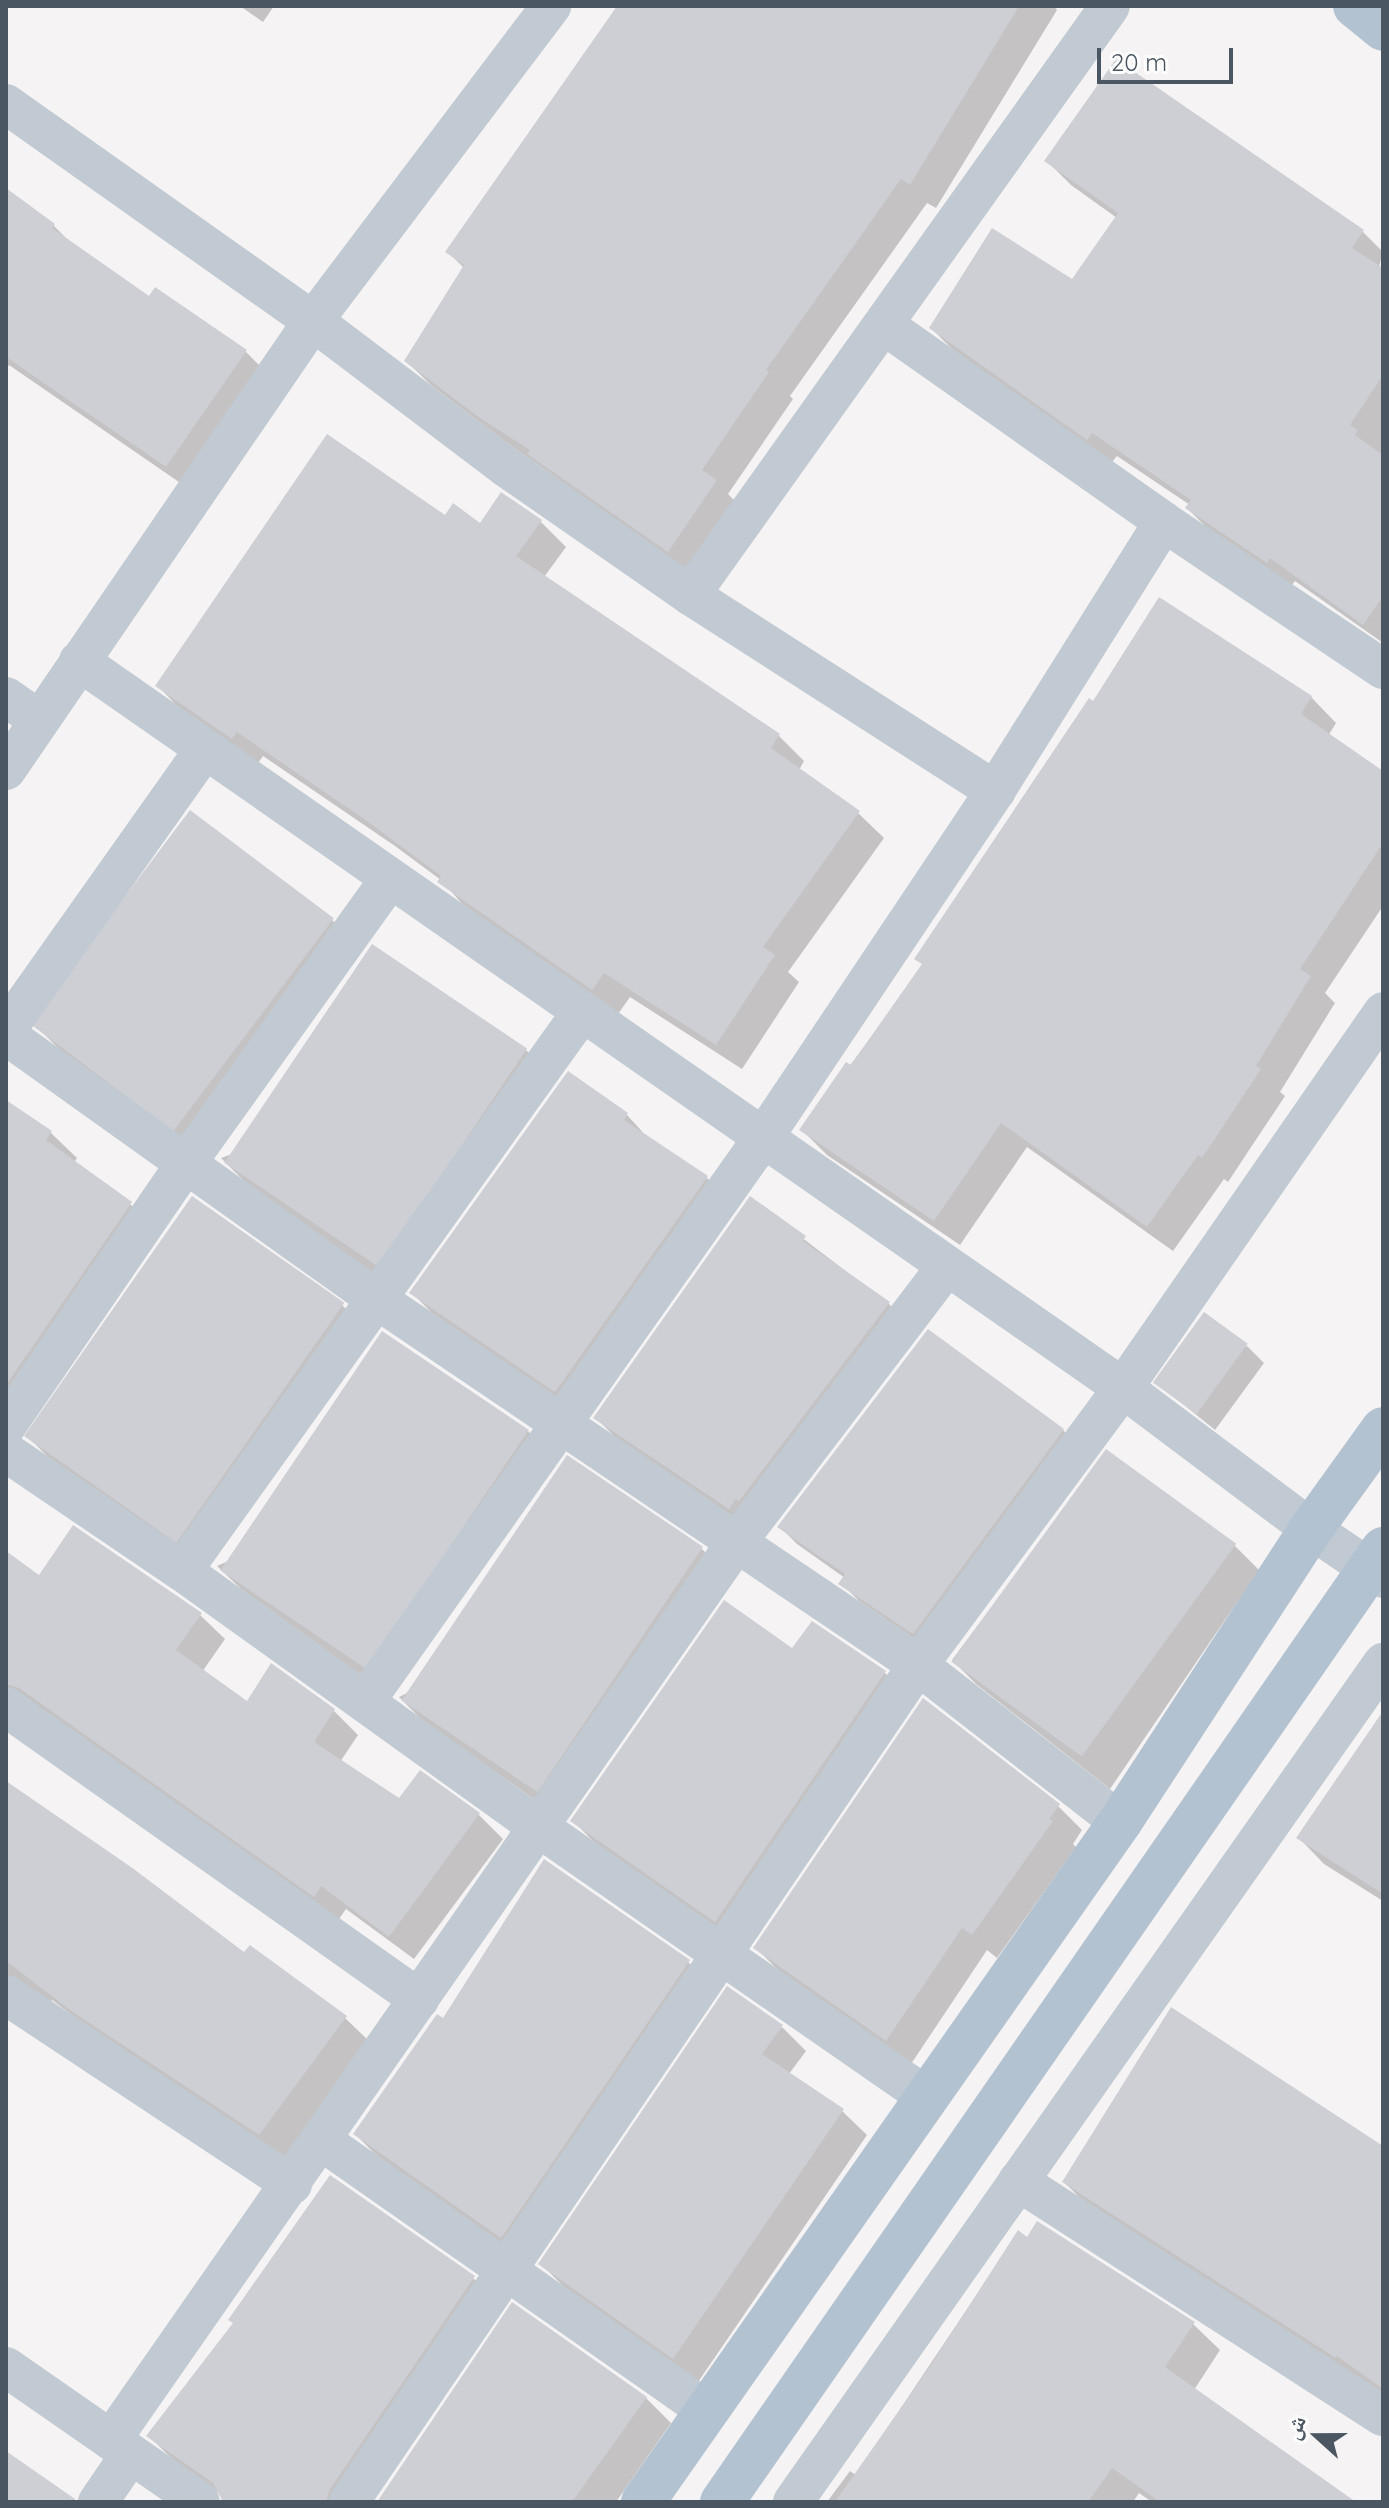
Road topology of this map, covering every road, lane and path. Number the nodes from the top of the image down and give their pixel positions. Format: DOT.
graph roads {
  1 [pos="551,6"];
  2 [pos="1110,6"];
  3 [pos="1355,6"];
  4 [pos="1383,29"];
  5 [pos="6,104"];
  6 [pos="313,321"];
  7 [pos="884,325"];
  8 [pos="1164,522"];
  9 [pos="690,595"];
  10 [pos="79,661"];
  11 [pos="1383,669"];
  12 [pos="6,697"];
  13 [pos="39,720"];
  14 [pos="204,750"];
  15 [pos="6,770"];
  16 [pos="995,791"];
  17 [pos="390,879"];
  18 [pos="582,1012"];
  19 [pos="1383,1012"];
  20 [pos="6,1032"];
  21 [pos="763,1138"];
  22 [pos="185,1165"];
  23 [pos="946,1267"];
  24 [pos="375,1298"];
  25 [pos="1123,1388"];
  26 [pos="561,1425"];
  27 [pos="6,1426"];
  28 [pos="1383,1429"];
  29 [pos="6,1452"];
  30 [pos="1311,1529"];
  31 [pos="736,1543"];
  32 [pos="1379,1565"];
  33 [pos="182,1571"];
  34 [pos="1383,1663"];
  35 [pos="918,1665"];
  36 [pos="366,1700"];
  37 [pos="6,1707"];
  38 [pos="1120,1822"];
  39 [pos="537,1826"];
  40 [pos="721,1951"];
  41 [pos="6,1995"];
  42 [pos="419,1999"];
  43 [pos="925,2096"];
  44 [pos="322,2141"];
  45 [pos="1018,2181"];
  46 [pos="292,2184"];
  47 [pos="505,2272"];
  48 [pos="6,2367"];
  49 [pos="706,2410"];
  50 [pos="1383,2416"];
  51 [pos="121,2447"];
  52 [pos="98,2502"];
  53 [pos="200,2502"];
  54 [pos="349,2502"];
  55 [pos="643,2502"];
  56 [pos="722,2502"];
  57 [pos="793,2502"];
  1 -- 6 [label="street"];
  2 -- 7 [label="street"];
  3 -- 4 [label="main road"];
  5 -- 6 [label="street"];
  6 -- 9 [label="street"];
  6 -- 10 [label="street"];
  7 -- 8 [label="street"];
  7 -- 9 [label="street"];
  8 -- 11 [label="street"];
  8 -- 16 [label="street"];
  9 -- 16 [label="street"];
  10 -- 13 [label="street"];
  10 -- 14 [label="street"];
  12 -- 13 [label="street"];
  13 -- 15 [label="street"];
  14 -- 17 [label="street"];
  14 -- 20 [label="street"];
  16 -- 21 [label="street"];
  17 -- 18 [label="street"];
  17 -- 22 [label="street"];
  18 -- 21 [label="street"];
  18 -- 24 [label="street"];
  19 -- 25 [label="street"];
  20 -- 22 [label="street"];
  21 -- 23 [label="street"];
  21 -- 26 [label="street"];
  22 -- 24 [label="street"];
  22 -- 27 [label="street"];
  23 -- 25 [label="street"];
  23 -- 31 [label="street"];
  24 -- 26 [label="street"];
  24 -- 33 [label="street"];
  25 -- 30 [label="street"];
  25 -- 35 [label="street"];
  26 -- 31 [label="street"];
  26 -- 36 [label="street"];
  28 -- 30 [label="main road"];
  29 -- 33 [label="street"];
  30 -- 32 [label="street"];
  30 -- 38 [label="main road"];
  31 -- 35 [label="street"];
  31 -- 39 [label="street"];
  32 -- 56 [label="main road"];
  33 -- 36 [label="street"];
  34 -- 45 [label="street"];
  35 -- 38 [label="street"];
  35 -- 40 [label="street"];
  36 -- 39 [label="street"];
  37 -- 42 [label="street"];
  38 -- 43 [label="main road"];
  39 -- 40 [label="street"];
  39 -- 42 [label="street"];
  40 -- 43 [label="street"];
  40 -- 47 [label="street"];
  41 -- 46 [label="street"];
  42 -- 44 [label="street"];
  43 -- 49 [label="main road"];
  44 -- 46 [label="street"];
  44 -- 47 [label="street"];
  45 -- 50 [label="street"];
  45 -- 57 [label="street"];
  46 -- 51 [label="street"];
  47 -- 49 [label="street"];
  47 -- 54 [label="street"];
  48 -- 51 [label="street"];
  49 -- 55 [label="main road"];
  51 -- 52 [label="street"];
  51 -- 53 [label="street"];
}
